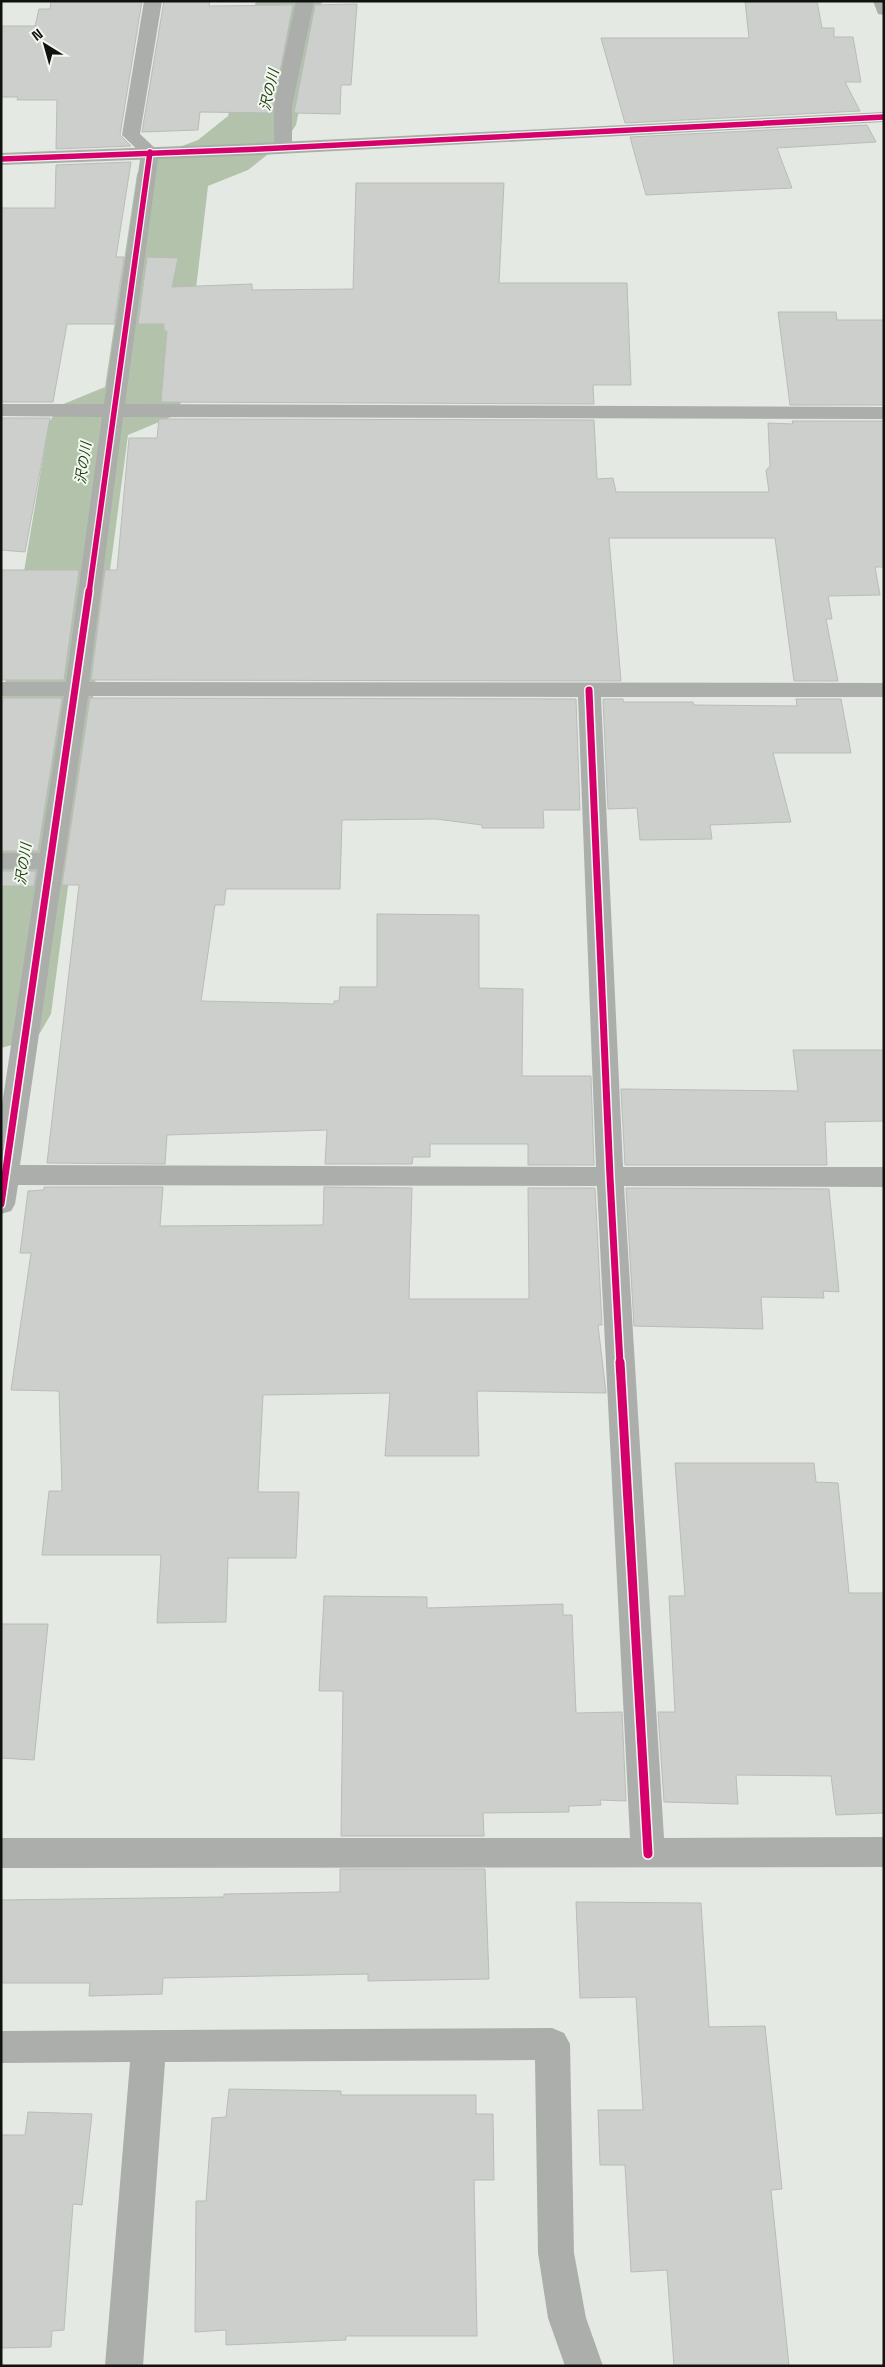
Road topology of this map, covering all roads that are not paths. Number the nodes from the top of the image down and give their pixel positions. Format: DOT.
graph roads {
  1 [pos="153,1"];
  2 [pos="305,1"];
  3 [pos="882,1"];
  4 [pos="884,10"];
  5 [pos="884,117"];
  6 [pos="283,148"];
  7 [pos="150,152"];
  8 [pos="1,159"];
  9 [pos="114,409"];
  10 [pos="1,410"];
  11 [pos="884,413"];
  12 [pos="1,689"];
  13 [pos="71,689"];
  14 [pos="589,690"];
  15 [pos="884,690"];
  16 [pos="2,861"];
  17 [pos="49,861"];
  18 [pos="3,1175"];
  19 [pos="610,1177"];
  20 [pos="884,1177"];
  21 [pos="1,1204"];
  22 [pos="1,1852"];
  23 [pos="884,1852"];
  24 [pos="648,1854"];
  25 [pos="1,2047"];
  26 [pos="149,2047"];
  27 [pos="124,2366"];
  28 [pos="584,2366"];
  1 -- 7 [label="street"];
  2 -- 6 [label="street"];
  3 -- 4 [label="street"];
  5 -- 6 [label="street"];
  6 -- 7 [label="street"];
  7 -- 8 [label="street"];
  7 -- 9 [label="street"];
  9 -- 10 [label="street"];
  9 -- 11 [label="street"];
  9 -- 13 [label="street"];
  12 -- 13 [label="street"];
  13 -- 14 [label="street"];
  13 -- 17 [label="street"];
  14 -- 15 [label="street"];
  14 -- 19 [label="street"];
  16 -- 17 [label="street"];
  17 -- 18 [label="street"];
  18 -- 19 [label="street"];
  18 -- 21 [label="street"];
  19 -- 20 [label="street"];
  19 -- 24 [label="street"];
  22 -- 24 [label="street"];
  23 -- 24 [label="street"];
  25 -- 26 [label="street"];
  26 -- 27 [label="street"];
  26 -- 28 [label="street"];
}
